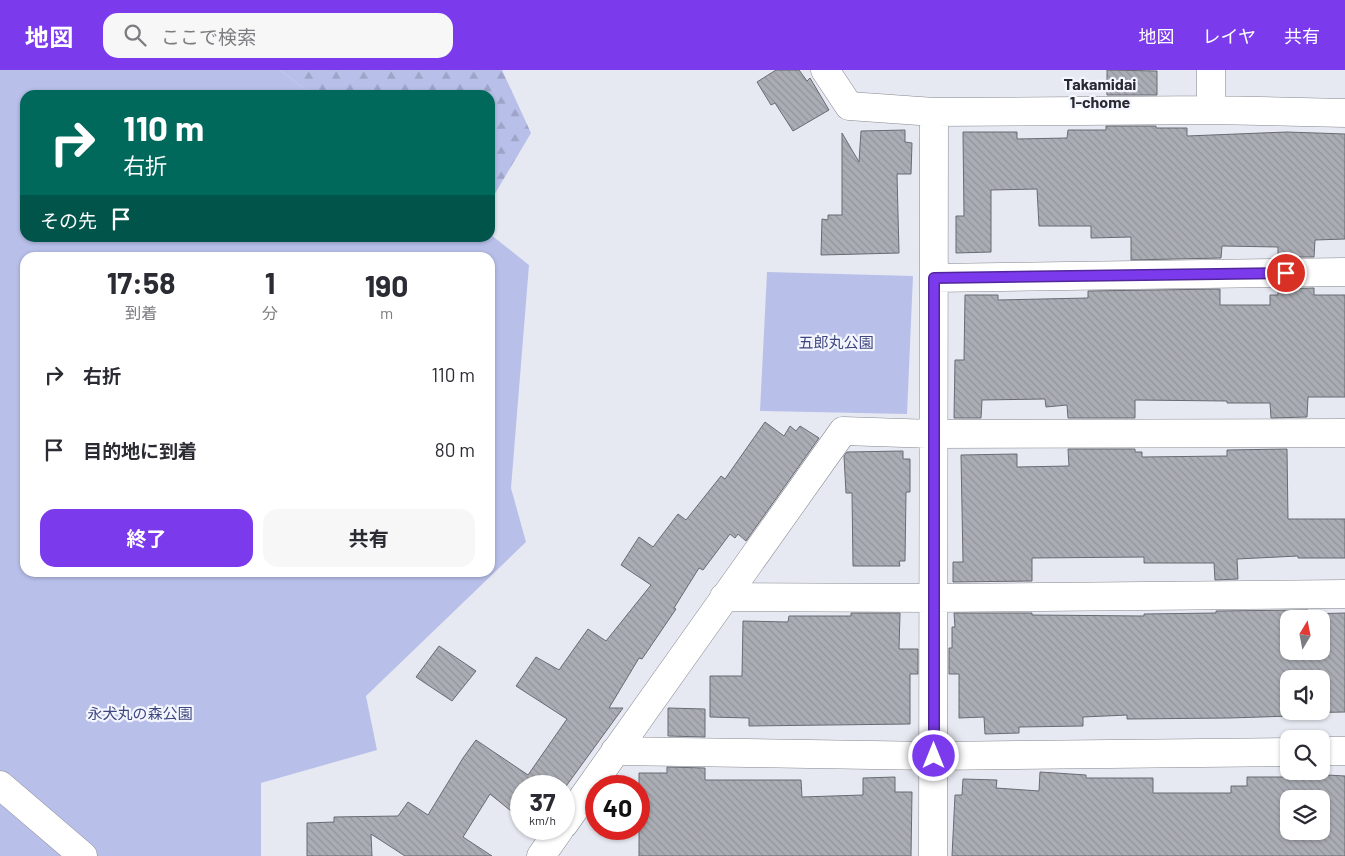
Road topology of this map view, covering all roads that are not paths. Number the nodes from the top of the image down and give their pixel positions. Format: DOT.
graph roads {
  1 [pos="825,70"];
  2 [pos="1211,70"];
  3 [pos="1212,110"];
  4 [pos="934,112"];
  5 [pos="1345,113"];
  6 [pos="1345,272"];
  7 [pos="934,278"];
  8 [pos="1345,433"];
  9 [pos="934,434"];
  10 [pos="1345,594"];
  11 [pos="724,597"];
  12 [pos="934,598"];
  13 [pos="615,751"];
  14 [pos="1330,751"];
  15 [pos="1345,751"];
  16 [pos="1280,752"];
  17 [pos="934,756"];
  18 [pos="0,785"];
  19 [pos="575,808"];
  20 [pos="552,840"];
  21 [pos="83,856"];
  22 [pos="541,856"];
  23 [pos="933,856"];
  1 -- 4 [label="street"];
  2 -- 3 [label="street"];
  3 -- 4 [label="street"];
  3 -- 5 [label="street"];
  4 -- 7 [label="street"];
  6 -- 7 [label="street"];
  7 -- 9 [label="street"];
  8 -- 9 [label="street"];
  9 -- 11 [label="street"];
  9 -- 12 [label="street"];
  10 -- 12 [label="street"];
  11 -- 12 [label="street"];
  11 -- 13 [label="street"];
  12 -- 17 [label="street"];
  13 -- 17 [label="street"];
  13 -- 19 [label="street"];
  14 -- 15 [label="street"];
  16 -- 17 [label="street"];
  17 -- 23 [label="street"];
  18 -- 21 [label="street"];
  20 -- 22 [label="street"];
}
